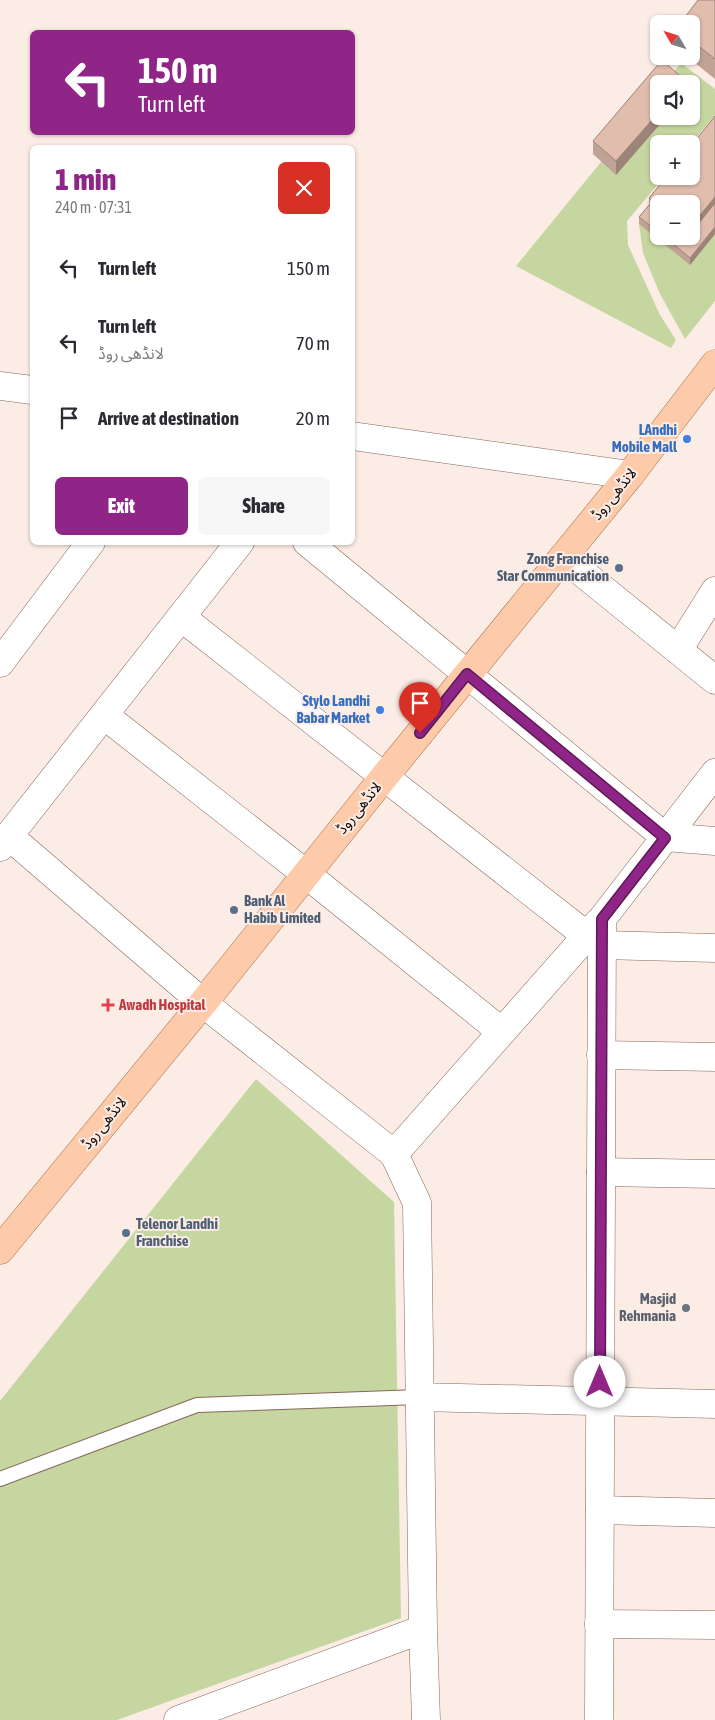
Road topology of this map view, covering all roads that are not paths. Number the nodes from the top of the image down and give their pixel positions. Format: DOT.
graph roads {
  1 [pos="715,364"];
  2 [pos="0,386"];
  3 [pos="30,390"];
  4 [pos="355,436"];
  5 [pos="630,475"];
  6 [pos="89,545"];
  7 [pos="238,545"];
  8 [pos="311,545"];
  9 [pos="563,557"];
  10 [pos="715,591"];
  11 [pos="182,617"];
  12 [pos="678,650"];
  13 [pos="0,663"];
  14 [pos="467,674"];
  15 [pos="715,680"];
  16 [pos="104,715"];
  17 [pos="715,773"];
  18 [pos="384,777"];
  19 [pos="665,838"];
  20 [pos="4,841"];
  21 [pos="715,841"];
  22 [pos="306,874"];
  23 [pos="597,933"];
  24 [pos="715,948"];
  25 [pos="203,1003"];
  26 [pos="502,1032"];
  27 [pos="601,1055"];
  28 [pos="715,1057"];
  29 [pos="394,1154"];
  30 [pos="601,1172"];
  31 [pos="715,1174"];
  32 [pos="0,1250"];
  33 [pos="419,1397"];
  34 [pos="599,1401"];
  35 [pos="715,1404"];
  36 [pos="0,1480"];
  37 [pos="600,1510"];
  38 [pos="715,1513"];
  39 [pos="599,1624"];
  40 [pos="715,1625"];
  41 [pos="423,1629"];
  42 [pos="178,1720"];
  43 [pos="426,1720"];
  44 [pos="599,1720"];
  1 -- 5 [label="main road, لانڈھی روڈ"];
  2 -- 3 [label="street"];
  4 -- 5 [label="street"];
  5 -- 9 [label="main road, لانڈھی روڈ"];
  6 -- 13 [label="street"];
  7 -- 11 [label="street"];
  8 -- 14 [label="street"];
  9 -- 12 [label="street"];
  9 -- 14 [label="main road, لانڈھی روڈ"];
  10 -- 12 [label="street"];
  11 -- 16 [label="street"];
  11 -- 18 [label="street"];
  12 -- 15 [label="street"];
  14 -- 18 [label="main road, لانڈھی روڈ"];
  14 -- 19 [label="street"];
  16 -- 20 [label="street"];
  16 -- 22 [label="street"];
  17 -- 19 [label="street"];
  18 -- 22 [label="main road, لانڈھی روڈ"];
  18 -- 23 [label="street"];
  19 -- 21 [label="street"];
  19 -- 23 [label="street"];
  20 -- 25 [label="street"];
  22 -- 25 [label="main road, لانڈھی روڈ"];
  22 -- 26 [label="street"];
  23 -- 24 [label="street"];
  23 -- 26 [label="street"];
  23 -- 27 [label="street"];
  25 -- 29 [label="street"];
  25 -- 32 [label="main road, لانڈھی روڈ"];
  26 -- 29 [label="street"];
  27 -- 28 [label="street"];
  27 -- 30 [label="street"];
  29 -- 33 [label="street"];
  30 -- 31 [label="street"];
  30 -- 34 [label="street"];
  33 -- 34 [label="street"];
  33 -- 36 [label="lane"];
  33 -- 41 [label="street"];
  34 -- 35 [label="street"];
  34 -- 37 [label="street"];
  37 -- 38 [label="street"];
  37 -- 39 [label="street"];
  39 -- 40 [label="street"];
  39 -- 44 [label="street"];
  41 -- 42 [label="street"];
  41 -- 43 [label="street"];
}
